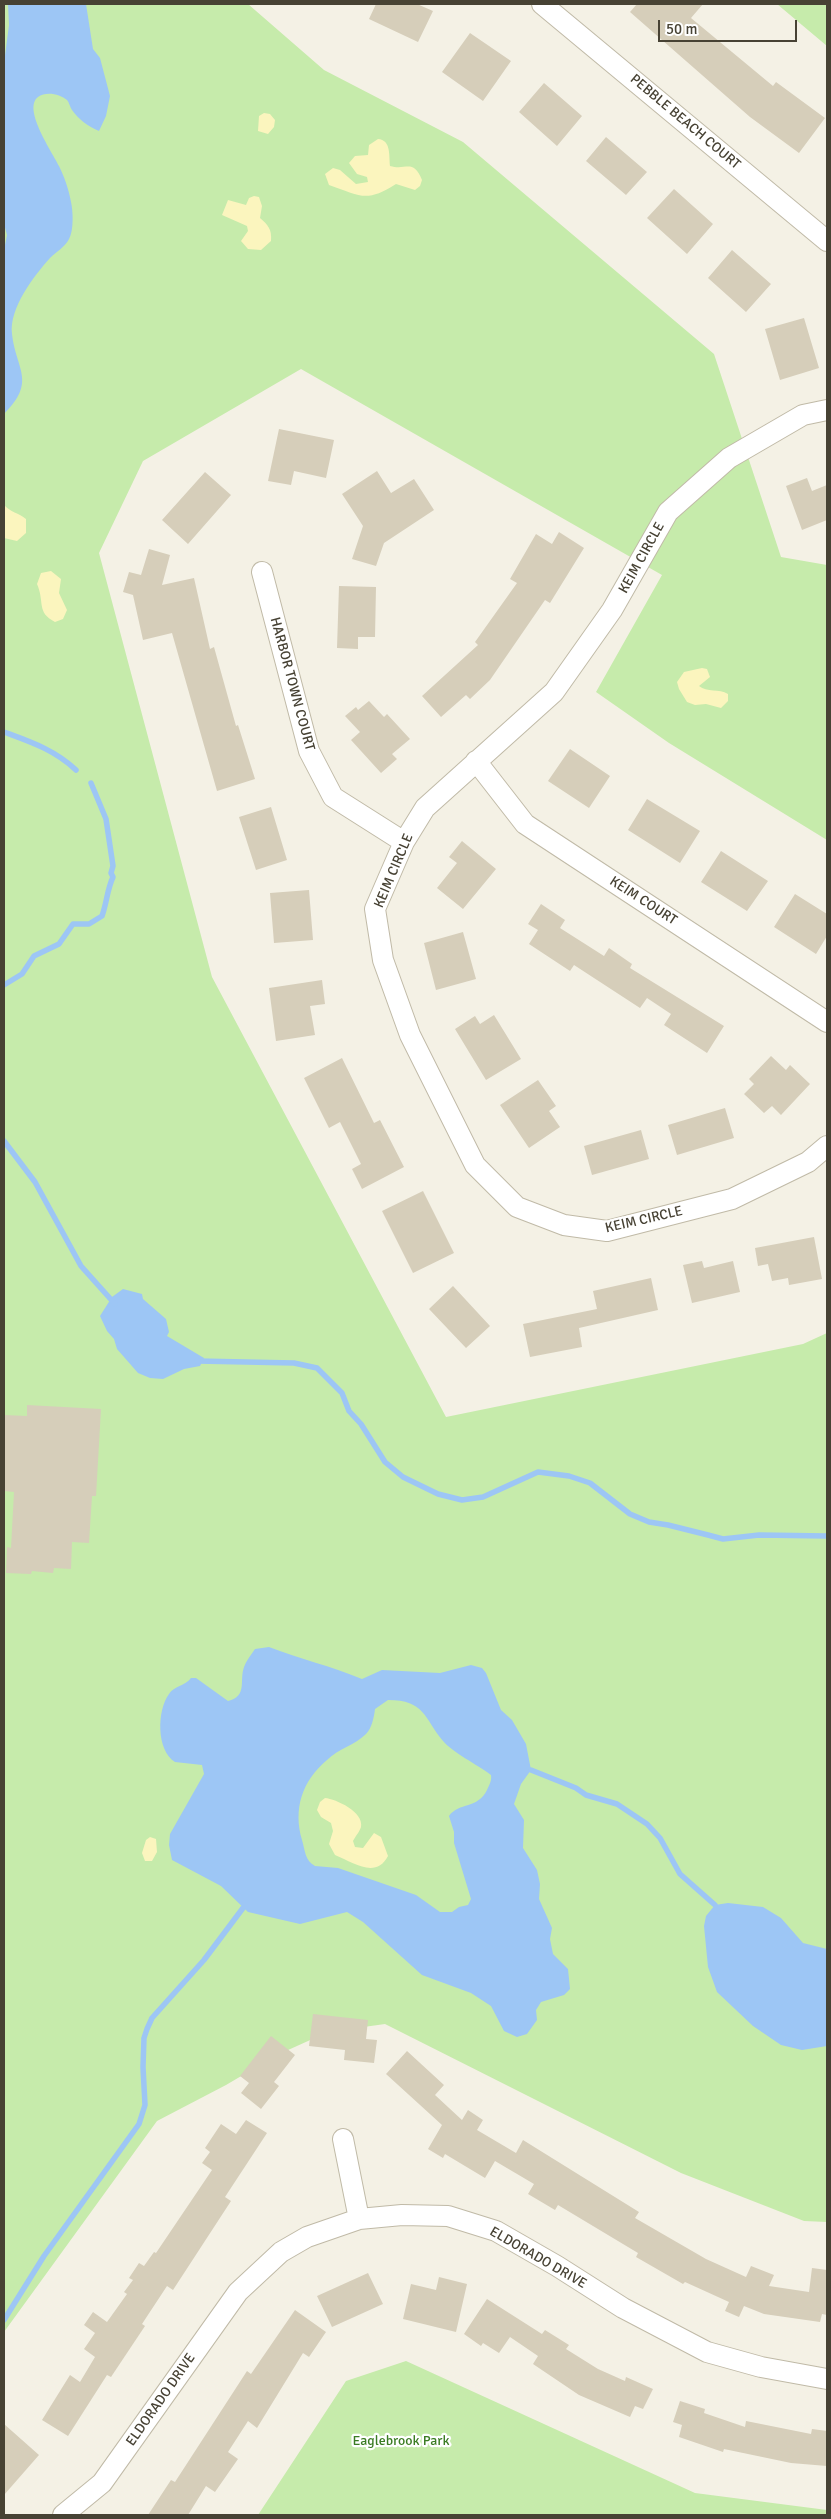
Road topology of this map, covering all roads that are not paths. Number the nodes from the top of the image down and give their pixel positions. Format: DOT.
graph roads {
  1 [pos="542,4"];
  2 [pos="827,241"];
  3 [pos="827,410"];
  4 [pos="262,572"];
  5 [pos="476,761"];
  6 [pos="404,842"];
  7 [pos="827,1022"];
  8 [pos="827,1146"];
  9 [pos="343,2139"];
  10 [pos="359,2219"];
  11 [pos="827,2379"];
  12 [pos="63,2515"];
  1 -- 2 [label="street, PEBBLE BEACH COURT"];
  3 -- 5 [label="street, KEIM CIRCLE"];
  4 -- 6 [label="street, HARBOR TOWN COURT"];
  5 -- 6 [label="street, KEIM CIRCLE"];
  5 -- 7 [label="street, KEIM COURT"];
  6 -- 8 [label="street, KEIM CIRCLE"];
  9 -- 10 [label="street"];
  10 -- 11 [label="street, ELDORADO DRIVE"];
  10 -- 12 [label="street, ELDORADO DRIVE"];
}
